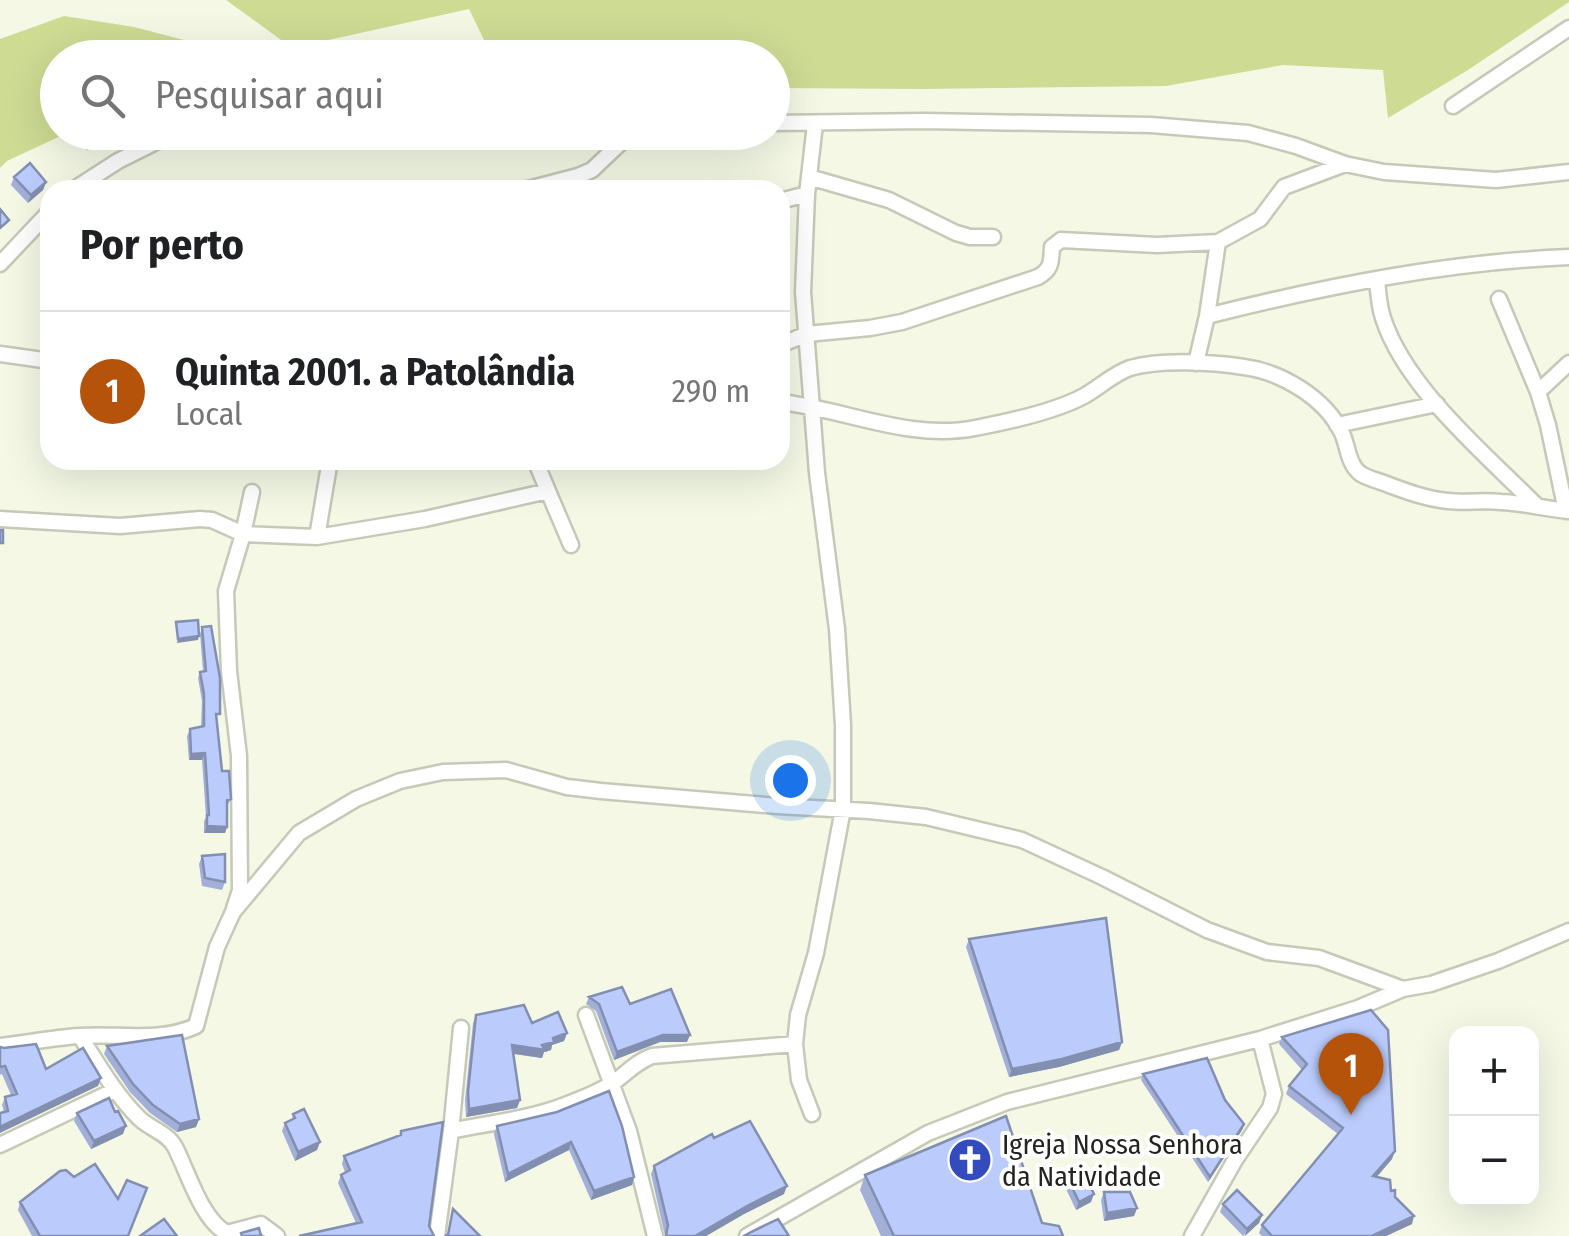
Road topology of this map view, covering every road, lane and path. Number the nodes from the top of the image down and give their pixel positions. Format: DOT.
graph roads {
  1 [pos="1569,28"];
  2 [pos="1453,106"];
  3 [pos="790,123"];
  4 [pos="815,124"];
  5 [pos="140,150"];
  6 [pos="613,150"];
  7 [pos="1344,164"];
  8 [pos="1569,172"];
  9 [pos="809,177"];
  10 [pos="89,180"];
  11 [pos="563,180"];
  12 [pos="807,194"];
  13 [pos="790,199"];
  14 [pos="40,222"];
  15 [pos="993,237"];
  16 [pos="1218,242"];
  17 [pos="1569,258"];
  18 [pos="0,264"];
  19 [pos="1377,280"];
  20 [pos="1499,299"];
  21 [pos="1208,316"];
  22 [pos="807,334"];
  23 [pos="790,341"];
  24 [pos="0,354"];
  25 [pos="40,360"];
  26 [pos="1196,363"];
  27 [pos="1569,363"];
  28 [pos="1538,392"];
  29 [pos="790,403"];
  30 [pos="1437,404"];
  31 [pos="813,406"];
  32 [pos="1336,426"];
  33 [pos="328,470"];
  34 [pos="539,470"];
  35 [pos="548,491"];
  36 [pos="252,492"];
  37 [pos="1536,506"];
  38 [pos="1568,511"];
  39 [pos="0,519"];
  40 [pos="244,534"];
  41 [pos="317,536"];
  42 [pos="571,546"];
  43 [pos="842,809"];
  44 [pos="233,912"];
  45 [pos="1569,931"];
  46 [pos="1403,989"];
  47 [pos="586,1015"];
  48 [pos="461,1028"];
  49 [pos="80,1036"];
  50 [pos="1260,1039"];
  51 [pos="795,1044"];
  52 [pos="0,1046"];
  53 [pos="612,1084"];
  54 [pos="114,1090"];
  55 [pos="812,1114"];
  56 [pos="451,1131"];
  57 [pos="0,1145"];
  58 [pos="1200,1232"];
  59 [pos="277,1236"];
  60 [pos="437,1236"];
  61 [pos="655,1236"];
  62 [pos="747,1236"];
  1 -- 2 [label="street"];
  3 -- 4 [label="street"];
  4 -- 7 [label="street"];
  4 -- 9 [label="street"];
  5 -- 10 [label="street"];
  6 -- 11 [label="street"];
  7 -- 8 [label="street"];
  7 -- 16 [label="street"];
  9 -- 12 [label="street"];
  9 -- 15 [label="street"];
  12 -- 13 [label="street"];
  12 -- 22 [label="street"];
  14 -- 18 [label="street"];
  16 -- 21 [label="street"];
  16 -- 22 [label="street"];
  17 -- 19 [label="street"];
  19 -- 21 [label="street"];
  19 -- 30 [label="street"];
  20 -- 28 [label="street"];
  21 -- 26 [label="street"];
  22 -- 23 [label="street"];
  22 -- 31 [label="street"];
  24 -- 25 [label="street"];
  26 -- 31 [label="street"];
  26 -- 32 [label="street"];
  27 -- 28 [label="street"];
  28 -- 38 [label="street"];
  29 -- 31 [label="street"];
  30 -- 32 [label="street"];
  30 -- 37 [label="street"];
  31 -- 43 [label="street"];
  32 -- 37 [label="street"];
  33 -- 41 [label="street"];
  34 -- 35 [label="street"];
  35 -- 41 [label="street"];
  35 -- 42 [label="street"];
  36 -- 40 [label="street"];
  37 -- 38 [label="street"];
  39 -- 40 [label="street"];
  40 -- 41 [label="street"];
  40 -- 44 [label="street"];
  43 -- 44 [label="street"];
  43 -- 46 [label="street"];
  43 -- 51 [label="street"];
  44 -- 49 [label="street"];
  45 -- 46 [label="street"];
  46 -- 50 [label="street"];
  47 -- 53 [label="street"];
  48 -- 56 [label="street"];
  49 -- 52 [label="street"];
  49 -- 54 [label="street"];
  50 -- 58 [label="street"];
  50 -- 62 [label="street"];
  51 -- 53 [label="street"];
  51 -- 55 [label="street"];
  53 -- 56 [label="street"];
  53 -- 61 [label="street"];
  54 -- 57 [label="street"];
  54 -- 59 [label="street"];
  56 -- 60 [label="street"];
}
